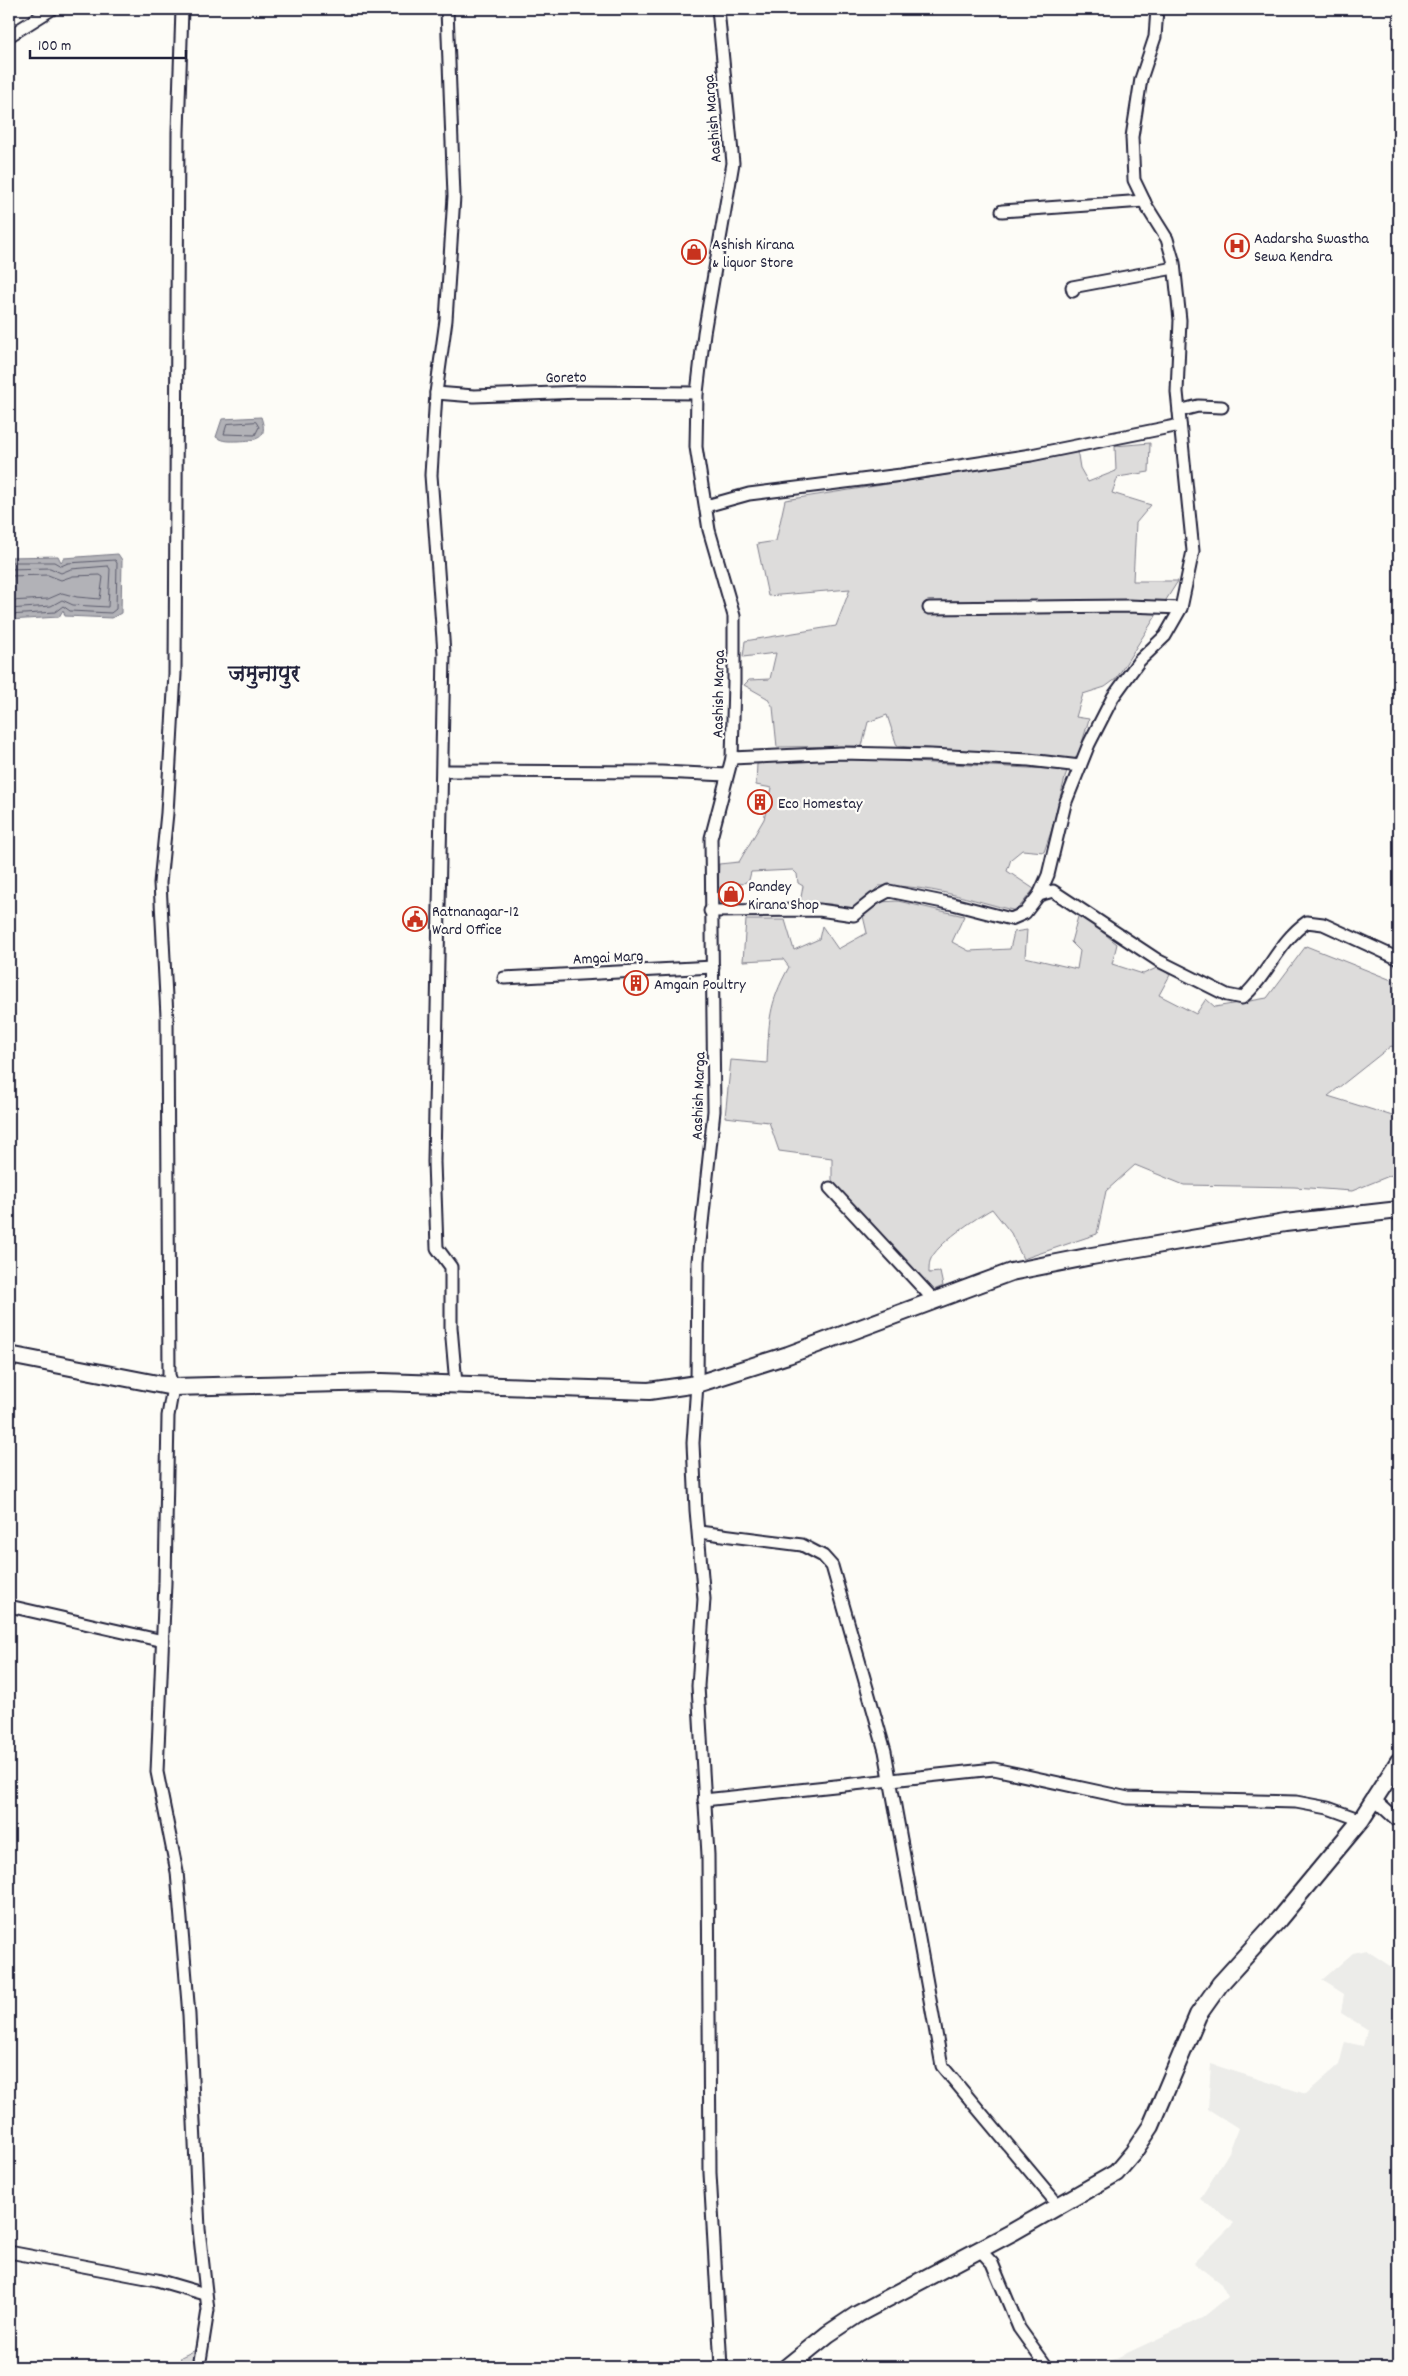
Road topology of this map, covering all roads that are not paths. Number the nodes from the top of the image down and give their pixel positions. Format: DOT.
graph roads {
  1 [pos="52,9"];
  2 [pos="182,9"];
  3 [pos="447,9"];
  4 [pos="718,9"];
  5 [pos="1157,9"];
  6 [pos="9,36"];
  7 [pos="1144,201"];
  8 [pos="1002,211"];
  9 [pos="1174,268"];
  10 [pos="1073,292"];
  11 [pos="436,393"];
  12 [pos="697,393"];
  13 [pos="1222,407"];
  14 [pos="1179,411"];
  15 [pos="1180,425"];
  16 [pos="706,506"];
  17 [pos="929,608"];
  18 [pos="1181,608"];
  19 [pos="732,758"];
  20 [pos="1080,766"];
  21 [pos="443,771"];
  22 [pos="727,775"];
  23 [pos="1039,895"];
  24 [pos="710,911"];
  25 [pos="1399,959"];
  26 [pos="713,967"];
  27 [pos="504,978"];
  28 [pos="830,1188"];
  29 [pos="1399,1210"];
  30 [pos="934,1300"];
  31 [pos="9,1355"];
  32 [pos="456,1384"];
  33 [pos="697,1384"];
  34 [pos="173,1387"];
  35 [pos="699,1532"];
  36 [pos="9,1606"];
  37 [pos="163,1641"];
  38 [pos="1399,1761"];
  39 [pos="890,1779"];
  40 [pos="704,1800"];
  41 [pos="1376,1801"];
  42 [pos="1361,1820"];
  43 [pos="1399,1822"];
  44 [pos="1059,2206"];
  45 [pos="979,2249"];
  46 [pos="9,2252"];
  47 [pos="205,2294"];
  48 [pos="199,2367"];
  49 [pos="721,2367"];
  50 [pos="788,2367"];
  51 [pos="1047,2367"];
  1 -- 6 [label="street"];
  2 -- 34 [label="street"];
  3 -- 11 [label="street"];
  4 -- 12 [label="street, Aashish Marga"];
  5 -- 7 [label="street"];
  7 -- 8 [label="street"];
  7 -- 9 [label="street"];
  9 -- 10 [label="street"];
  9 -- 14 [label="street"];
  11 -- 12 [label="street, Goreto"];
  11 -- 21 [label="street"];
  12 -- 16 [label="street, Aashish Marga"];
  13 -- 14 [label="street"];
  14 -- 15 [label="street"];
  15 -- 16 [label="street"];
  15 -- 18 [label="street"];
  16 -- 19 [label="street, Aashish Marga"];
  17 -- 18 [label="street"];
  18 -- 20 [label="street"];
  19 -- 20 [label="street"];
  19 -- 22 [label="street, Aashish Marga"];
  20 -- 23 [label="street"];
  21 -- 22 [label="street"];
  21 -- 32 [label="street"];
  22 -- 24 [label="street, Aashish Marga"];
  23 -- 24 [label="street"];
  23 -- 25 [label="street"];
  24 -- 26 [label="street, Aashish Marga"];
  26 -- 27 [label="street, Amgai Marg"];
  26 -- 33 [label="street, Aashish Marga"];
  28 -- 30 [label="street"];
  29 -- 30 [label="street"];
  30 -- 33 [label="street"];
  31 -- 34 [label="street"];
  32 -- 33 [label="street"];
  32 -- 34 [label="street"];
  33 -- 35 [label="street, Aashish Marga"];
  34 -- 37 [label="street"];
  35 -- 39 [label="street"];
  35 -- 40 [label="street, Aashish Marga"];
  36 -- 37 [label="street"];
  37 -- 47 [label="street"];
  38 -- 41 [label="street"];
  39 -- 40 [label="street"];
  39 -- 42 [label="street"];
  39 -- 44 [label="street"];
  40 -- 49 [label="street, Aashish Marga"];
  41 -- 42 [label="street"];
  41 -- 43 [label="street"];
  42 -- 44 [label="street"];
  44 -- 45 [label="street"];
  45 -- 50 [label="street"];
  45 -- 51 [label="street"];
  46 -- 47 [label="street"];
  47 -- 48 [label="street"];
}
